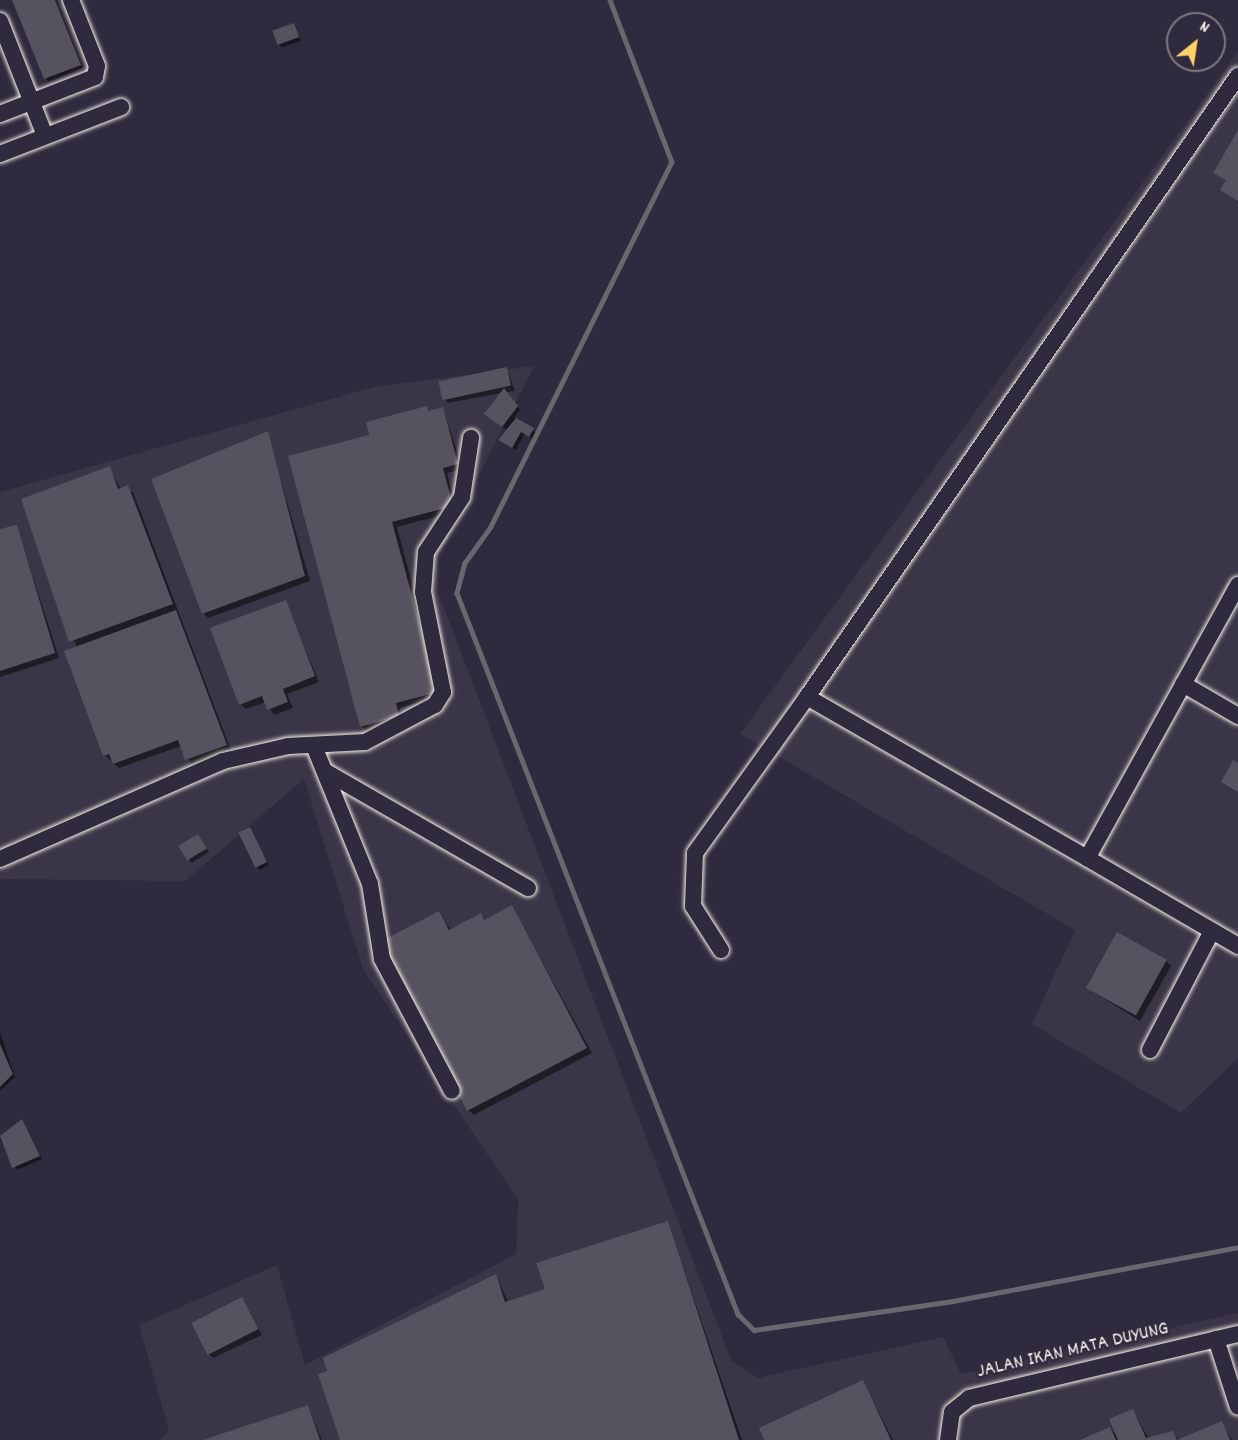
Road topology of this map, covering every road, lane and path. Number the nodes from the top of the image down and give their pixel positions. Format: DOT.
graph roads {
  1 [pos="71,0"];
  2 [pos="0,21"];
  3 [pos="1238,76"];
  4 [pos="32,104"];
  5 [pos="121,107"];
  6 [pos="0,114"];
  7 [pos="45,136"];
  8 [pos="0,154"];
  9 [pos="471,438"];
  10 [pos="1238,585"];
  11 [pos="1183,684"];
  12 [pos="807,697"];
  13 [pos="1238,716"];
  14 [pos="314,747"];
  15 [pos="327,772"];
  16 [pos="1087,858"];
  17 [pos="0,859"];
  18 [pos="528,888"];
  19 [pos="1212,931"];
  20 [pos="1238,946"];
  21 [pos="721,950"];
  22 [pos="1150,1050"];
  23 [pos="452,1091"];
  24 [pos="1238,1334"];
  25 [pos="1215,1339"];
  26 [pos="1238,1407"];
  27 [pos="948,1440"];
  1 -- 4 [label="street"];
  2 -- 4 [label="street"];
  3 -- 12 [label="street"];
  4 -- 6 [label="street"];
  4 -- 7 [label="street"];
  5 -- 7 [label="street"];
  7 -- 8 [label="street"];
  9 -- 14 [label="street"];
  10 -- 11 [label="street"];
  11 -- 13 [label="street"];
  11 -- 16 [label="street"];
  12 -- 16 [label="street"];
  12 -- 21 [label="street"];
  14 -- 15 [label="street"];
  14 -- 17 [label="street"];
  15 -- 18 [label="street"];
  15 -- 23 [label="street"];
  16 -- 19 [label="street"];
  19 -- 20 [label="street"];
  19 -- 22 [label="street"];
  24 -- 25 [label="street, JALAN IKAN MATA DUYUNG"];
  25 -- 26 [label="street"];
  25 -- 27 [label="street, JALAN IKAN MATA DUYUNG"];
}
